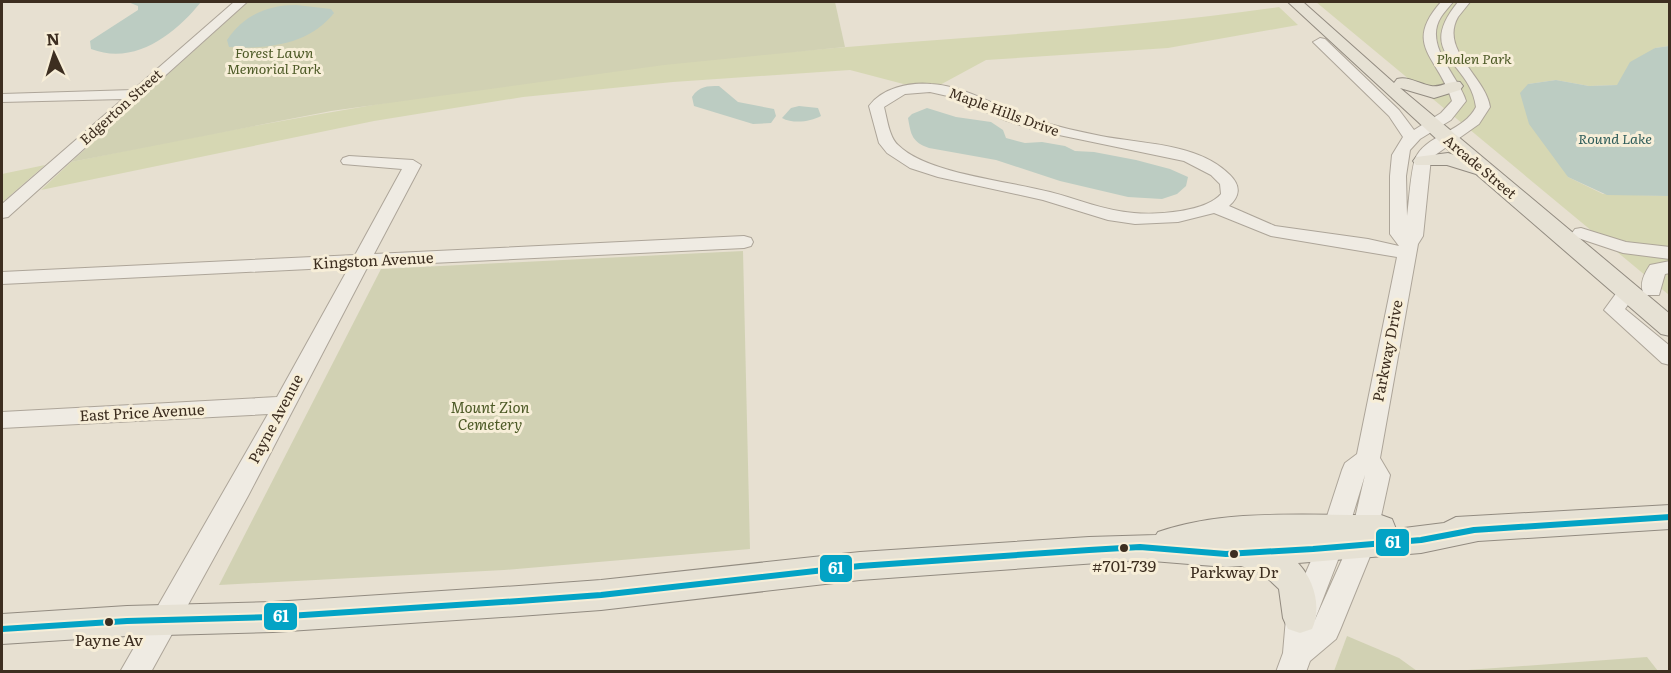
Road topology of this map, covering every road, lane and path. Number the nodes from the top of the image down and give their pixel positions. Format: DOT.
graph roads {
  1 [pos="241,2"];
  2 [pos="1295,2"];
  3 [pos="1306,2"];
  4 [pos="1448,2"];
  5 [pos="1464,2"];
  6 [pos="1325,30"];
  7 [pos="1403,83"];
  8 [pos="1454,86"];
  9 [pos="136,94"];
  10 [pos="2,98"];
  11 [pos="1446,128"];
  12 [pos="1412,138"];
  13 [pos="349,161"];
  14 [pos="1423,161"];
  15 [pos="1489,175"];
  16 [pos="1216,207"];
  17 [pos="2,213"];
  18 [pos="1581,233"];
  19 [pos="744,242"];
  20 [pos="1408,249"];
  21 [pos="1670,252"];
  22 [pos="360,262"];
  23 [pos="1670,267"];
  24 [pos="2,278"];
  25 [pos="1652,291"];
  26 [pos="1627,292"];
  27 [pos="1670,305"];
  28 [pos="1670,328"];
  29 [pos="1670,358"];
  30 [pos="283,405"];
  31 [pos="2,420"];
  32 [pos="1670,518"];
  33 [pos="1348,537"];
  34 [pos="1140,547"];
  35 [pos="1226,554"];
  36 [pos="1300,618"];
  37 [pos="162,620"];
  38 [pos="2,629"];
  39 [pos="1295,662"];
  40 [pos="135,672"];
  1 -- 9 [label="street, Edgerton Street"];
  2 -- 6 [label="main road, Arcade Street"];
  3 -- 6 [label="main road, Arcade Street"];
  4 -- 8 [label="street"];
  5 -- 11 [label="street"];
  6 -- 7 [label="main road, Arcade Street"];
  6 -- 11 [label="main road, Arcade Street"];
  6 -- 12 [label="street"];
  7 -- 8 [label="main road"];
  7 -- 11 [label="main road, Arcade Street"];
  8 -- 11 [label="street"];
  9 -- 10 [label="street"];
  9 -- 17 [label="street, Edgerton Street"];
  11 -- 12 [label="street"];
  11 -- 14 [label="street"];
  11 -- 15 [label="main road, Arcade Street"];
  11 -- 18 [label="main road, Arcade Street"];
  12 -- 20 [label="street"];
  13 -- 22 [label="street, Payne Avenue"];
  14 -- 15 [label="main road"];
  14 -- 20 [label="street, Parkway Drive"];
  15 -- 26 [label="main road, Arcade Street"];
  16 -- 16 [label="street, Maple Hills Drive"];
  16 -- 20 [label="street"];
  18 -- 21 [label="street"];
  18 -- 25 [label="main road, Arcade Street"];
  19 -- 22 [label="street, Kingston Avenue"];
  20 -- 33 [label="street, Parkway Drive"];
  22 -- 24 [label="street, Kingston Avenue"];
  22 -- 30 [label="street, Payne Avenue"];
  23 -- 25 [label="street"];
  25 -- 27 [label="main road, Arcade Street"];
  26 -- 28 [label="main road, Arcade Street"];
  26 -- 29 [label="street"];
  30 -- 31 [label="street, East Price Avenue"];
  30 -- 37 [label="street, Payne Avenue"];
  32 -- 33 [label="main road"];
  33 -- 34 [label="main road"];
  33 -- 35 [label="main road"];
  33 -- 36 [label="street, Parkway Drive"];
  33 -- 39 [label="street, Parkway Drive"];
  34 -- 35 [label="main road"];
  34 -- 37 [label="main road"];
  35 -- 36 [label="main road"];
  36 -- 39 [label="street, Parkway Drive"];
  37 -- 38 [label="main road"];
  37 -- 40 [label="street, Payne Avenue"];
}
